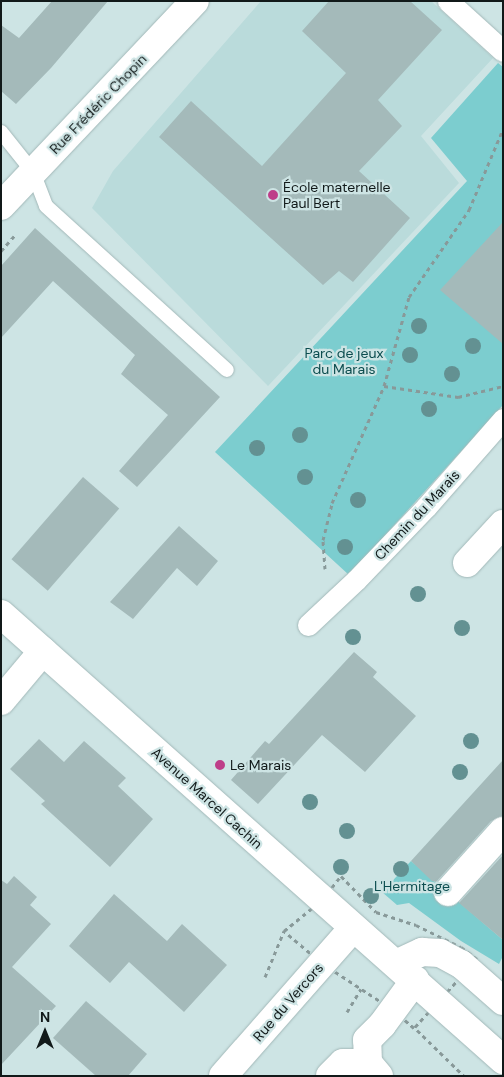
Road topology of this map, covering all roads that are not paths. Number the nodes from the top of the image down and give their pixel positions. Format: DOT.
graph roads {
  1 [pos="194,1"];
  2 [pos="448,1"];
  3 [pos="503,51"];
  4 [pos="1,132"];
  5 [pos="33,172"];
  6 [pos="1,206"];
  7 [pos="227,370"];
  8 [pos="503,419"];
  9 [pos="503,524"];
  10 [pos="467,564"];
  11 [pos="1,614"];
  12 [pos="308,624"];
  13 [pos="43,651"];
  14 [pos="1,701"];
  15 [pos="503,831"];
  16 [pos="448,892"];
  17 [pos="353,928"];
  18 [pos="405,972"];
  19 [pos="503,1001"];
  20 [pos="503,1060"];
  21 [pos="374,1069"];
  22 [pos="223,1076"];
  23 [pos="330,1076"];
  1 -- 5 [label="street, Rue Frédéric Chopin"];
  2 -- 3 [label="street"];
  4 -- 5 [label="lane"];
  5 -- 6 [label="street, Rue Frédéric Chopin"];
  5 -- 7 [label="lane"];
  8 -- 12 [label="street, Chemin du Marais"];
  9 -- 10 [label="street"];
  11 -- 13 [label="street, Avenue Marcel Cachin"];
  13 -- 14 [label="street"];
  13 -- 17 [label="street, Avenue Marcel Cachin"];
  15 -- 16 [label="street"];
  17 -- 18 [label="street, Avenue Marcel Cachin"];
  17 -- 22 [label="street, Rue du Vercors"];
  18 -- 19 [label="street"];
  18 -- 20 [label="street, Avenue Marcel Cachin"];
  18 -- 21 [label="street"];
  21 -- 23 [label="street"];
}
